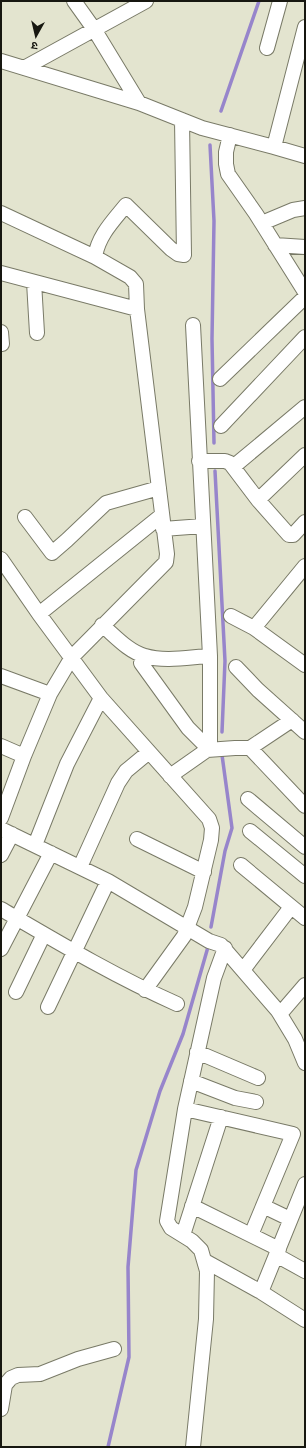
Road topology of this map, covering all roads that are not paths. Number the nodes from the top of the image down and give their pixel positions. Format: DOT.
graph roads {
  1 [pos="74,1"];
  2 [pos="280,1"];
  3 [pos="141,2"];
  4 [pos="305,27"];
  5 [pos="94,29"];
  6 [pos="267,48"];
  7 [pos="1,61"];
  8 [pos="24,68"];
  9 [pos="140,103"];
  10 [pos="182,120"];
  11 [pos="228,134"];
  12 [pos="274,146"];
  13 [pos="305,156"];
  14 [pos="305,208"];
  15 [pos="1,212"];
  16 [pos="262,223"];
  17 [pos="275,245"];
  18 [pos="305,247"];
  19 [pos="95,257"];
  20 [pos="1,273"];
  21 [pos="34,282"];
  22 [pos="305,292"];
  23 [pos="305,297"];
  24 [pos="137,309"];
  25 [pos="193,324"];
  26 [pos="37,333"];
  27 [pos="305,337"];
  28 [pos="220,379"];
  29 [pos="305,407"];
  30 [pos="221,426"];
  31 [pos="305,455"];
  32 [pos="202,461"];
  33 [pos="229,464"];
  34 [pos="159,488"];
  35 [pos="258,500"];
  36 [pos="25,517"];
  37 [pos="163,522"];
  38 [pos="305,522"];
  39 [pos="203,526"];
  40 [pos="1,560"];
  41 [pos="305,566"];
  42 [pos="39,614"];
  43 [pos="231,616"];
  44 [pos="102,625"];
  45 [pos="254,628"];
  46 [pos="210,656"];
  47 [pos="72,657"];
  48 [pos="141,663"];
  49 [pos="305,665"];
  50 [pos="236,667"];
  51 [pos="1,676"];
  52 [pos="50,694"];
  53 [pos="101,698"];
  54 [pos="292,720"];
  55 [pos="305,732"];
  56 [pos="1,746"];
  57 [pos="250,748"];
  58 [pos="214,749"];
  59 [pos="149,752"];
  60 [pos="24,756"];
  61 [pos="170,776"];
  62 [pos="248,799"];
  63 [pos="305,806"];
  64 [pos="1,818"];
  65 [pos="250,831"];
  66 [pos="6,832"];
  67 [pos="137,839"];
  68 [pos="35,845"];
  69 [pos="305,847"];
  70 [pos="51,853"];
  71 [pos="1,855"];
  72 [pos="241,865"];
  73 [pos="80,867"];
  74 [pos="204,872"];
  75 [pos="305,876"];
  76 [pos="108,881"];
  77 [pos="291,907"];
  78 [pos="1,909"];
  79 [pos="16,918"];
  80 [pos="305,918"];
  81 [pos="187,927"];
  82 [pos="44,934"];
  83 [pos="218,945"];
  84 [pos="1,949"];
  85 [pos="73,952"];
  86 [pos="243,970"];
  87 [pos="305,985"];
  88 [pos="145,990"];
  89 [pos="16,992"];
  90 [pos="177,1004"];
  91 [pos="48,1007"];
  92 [pos="280,1014"];
  93 [pos="197,1052"];
  94 [pos="305,1063"];
  95 [pos="258,1078"];
  96 [pos="191,1081"];
  97 [pos="256,1102"];
  98 [pos="185,1109"];
  99 [pos="221,1117"];
  100 [pos="299,1134"];
  101 [pos="305,1184"];
  102 [pos="192,1206"];
  103 [pos="263,1206"];
  104 [pos="296,1216"];
  105 [pos="183,1235"];
  106 [pos="251,1235"];
  107 [pos="277,1252"];
  108 [pos="205,1261"];
  109 [pos="305,1271"];
  110 [pos="261,1292"];
  111 [pos="305,1320"];
  112 [pos="114,1349"];
  113 [pos="1,1409"];
  114 [pos="193,1447"];
  1 -- 5 [label="street"];
  2 -- 6 [label="street"];
  3 -- 5 [label="street"];
  4 -- 12 [label="street"];
  5 -- 8 [label="street"];
  5 -- 9 [label="street"];
  7 -- 8 [label="street"];
  8 -- 9 [label="street"];
  9 -- 10 [label="street"];
  10 -- 11 [label="street"];
  10 -- 19 [label="street"];
  11 -- 12 [label="street"];
  11 -- 16 [label="street"];
  12 -- 13 [label="street"];
  14 -- 16 [label="street"];
  15 -- 19 [label="street"];
  16 -- 17 [label="street"];
  17 -- 18 [label="street"];
  17 -- 22 [label="street"];
  19 -- 24 [label="street"];
  20 -- 21 [label="street"];
  21 -- 24 [label="street"];
  21 -- 26 [label="street"];
  23 -- 28 [label="street"];
  24 -- 34 [label="street"];
  25 -- 32 [label="street"];
  27 -- 30 [label="street"];
  29 -- 33 [label="street"];
  31 -- 35 [label="street"];
  32 -- 33 [label="street"];
  32 -- 39 [label="street"];
  33 -- 35 [label="street"];
  34 -- 36 [label="street"];
  34 -- 37 [label="street"];
  35 -- 38 [label="street"];
  37 -- 39 [label="street"];
  37 -- 42 [label="street"];
  37 -- 44 [label="street"];
  39 -- 46 [label="street"];
  40 -- 42 [label="street"];
  41 -- 45 [label="street"];
  42 -- 47 [label="street"];
  43 -- 45 [label="street"];
  44 -- 46 [label="street"];
  44 -- 47 [label="street"];
  45 -- 49 [label="street"];
  46 -- 58 [label="street"];
  47 -- 52 [label="street"];
  47 -- 53 [label="street"];
  48 -- 58 [label="street"];
  50 -- 54 [label="street"];
  51 -- 52 [label="street"];
  52 -- 60 [label="street"];
  53 -- 59 [label="street"];
  53 -- 68 [label="street"];
  54 -- 55 [label="street"];
  54 -- 57 [label="street"];
  56 -- 60 [label="street"];
  57 -- 58 [label="street"];
  57 -- 63 [label="street"];
  58 -- 61 [label="street"];
  59 -- 61 [label="street"];
  59 -- 73 [label="street"];
  60 -- 64 [label="street"];
  61 -- 74 [label="street"];
  62 -- 69 [label="street"];
  65 -- 75 [label="street"];
  66 -- 68 [label="street"];
  66 -- 71 [label="street"];
  67 -- 74 [label="street"];
  68 -- 70 [label="street"];
  70 -- 73 [label="street"];
  70 -- 79 [label="street"];
  72 -- 77 [label="street"];
  73 -- 76 [label="street"];
  74 -- 81 [label="street"];
  76 -- 81 [label="street"];
  76 -- 85 [label="street"];
  77 -- 80 [label="street"];
  77 -- 86 [label="street"];
  78 -- 79 [label="street"];
  79 -- 82 [label="street"];
  79 -- 84 [label="street"];
  81 -- 83 [label="street"];
  81 -- 88 [label="street"];
  82 -- 85 [label="street"];
  82 -- 89 [label="street"];
  83 -- 86 [label="street"];
  83 -- 93 [label="street"];
  85 -- 88 [label="street"];
  85 -- 91 [label="street"];
  86 -- 92 [label="street"];
  87 -- 92 [label="street"];
  88 -- 90 [label="street"];
  92 -- 94 [label="street"];
  93 -- 95 [label="street"];
  93 -- 96 [label="street"];
  96 -- 97 [label="street"];
  96 -- 98 [label="street"];
  98 -- 99 [label="street"];
  98 -- 105 [label="street"];
  99 -- 100 [label="street"];
  99 -- 102 [label="street"];
  100 -- 103 [label="street"];
  101 -- 104 [label="street"];
  102 -- 105 [label="street"];
  102 -- 106 [label="street"];
  103 -- 104 [label="street"];
  103 -- 106 [label="street"];
  104 -- 107 [label="street"];
  105 -- 108 [label="street"];
  106 -- 107 [label="street"];
  107 -- 109 [label="street"];
  107 -- 110 [label="street"];
  108 -- 110 [label="street"];
  108 -- 114 [label="street"];
  110 -- 111 [label="street"];
  112 -- 113 [label="street"];
}
